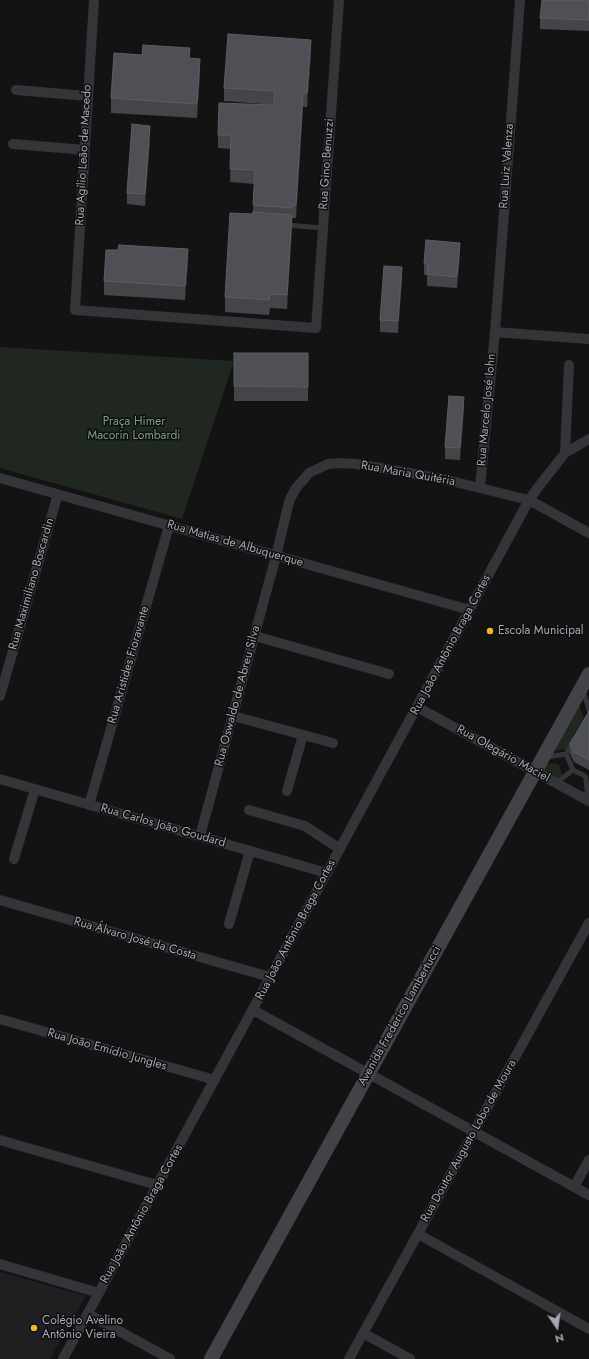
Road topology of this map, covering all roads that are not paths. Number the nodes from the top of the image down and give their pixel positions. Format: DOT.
graph roads {
  1 [pos="94,0"];
  2 [pos="338,0"];
  3 [pos="520,0"];
  4 [pos="16,90"];
  5 [pos="88,96"];
  6 [pos="13,144"];
  7 [pos="85,150"];
  8 [pos="276,224"];
  9 [pos="323,228"];
  10 [pos="316,328"];
  11 [pos="495,332"];
  12 [pos="589,339"];
  13 [pos="569,364"];
  14 [pos="589,439"];
  15 [pos="565,453"];
  16 [pos="0,478"];
  17 [pos="480,487"];
  18 [pos="58,494"];
  19 [pos="529,500"];
  20 [pos="169,526"];
  21 [pos="589,533"];
  22 [pos="276,556"];
  23 [pos="470,610"];
  24 [pos="254,636"];
  25 [pos="389,674"];
  26 [pos="586,680"];
  27 [pos="0,696"];
  28 [pos="417,707"];
  29 [pos="589,711"];
  30 [pos="233,716"];
  31 [pos="586,718"];
  32 [pos="303,735"];
  33 [pos="576,736"];
  34 [pos="333,743"];
  35 [pos="566,754"];
  36 [pos="543,757"];
  37 [pos="573,770"];
  38 [pos="535,771"];
  39 [pos="0,779"];
  40 [pos="556,783"];
  41 [pos="35,789"];
  42 [pos="287,791"];
  43 [pos="588,800"];
  44 [pos="89,805"];
  45 [pos="249,810"];
  46 [pos="200,836"];
  47 [pos="340,848"];
  48 [pos="250,851"];
  49 [pos="14,859"];
  50 [pos="327,873"];
  51 [pos="0,900"];
  52 [pos="589,923"];
  53 [pos="229,924"];
  54 [pos="270,977"];
  55 [pos="252,1010"];
  56 [pos="0,1019"];
  57 [pos="368,1074"];
  58 [pos="214,1080"];
  59 [pos="474,1132"];
  60 [pos="0,1140"];
  61 [pos="589,1160"];
  62 [pos="157,1185"];
  63 [pos="574,1187"];
  64 [pos="589,1195"];
  65 [pos="418,1234"];
  66 [pos="0,1264"];
  67 [pos="99,1293"];
  68 [pos="88,1314"];
  69 [pos="589,1328"];
  70 [pos="363,1333"];
  71 [pos="63,1359"];
  72 [pos="170,1359"];
  73 [pos="211,1359"];
  74 [pos="349,1359"];
  75 [pos="410,1359"];
  1 -- 5 [label="street, Rua Agílio Leão de Macedo"];
  2 -- 9 [label="street, Rua Gino Benuzzi"];
  3 -- 11 [label="street, Rua Luiz Valenza"];
  4 -- 5 [label="street"];
  5 -- 7 [label="street, Rua Agílio Leão de Macedo"];
  6 -- 7 [label="street"];
  7 -- 10 [label="street, Rua Agílio Leão de Macedo"];
  8 -- 9 [label="lane"];
  9 -- 10 [label="street, Rua Gino Benuzzi"];
  11 -- 12 [label="street"];
  11 -- 17 [label="street, Rua Marcelo José Iohn"];
  13 -- 15 [label="street"];
  14 -- 15 [label="street"];
  15 -- 19 [label="street, Rua João Antônio Braga Cortes"];
  16 -- 18 [label="street, Rua Matias de Albuquerque"];
  17 -- 19 [label="street, Rua Maria Quitéria"];
  17 -- 22 [label="street, Rua Maria Quitéria"];
  18 -- 20 [label="street, Rua Matias de Albuquerque"];
  18 -- 27 [label="street, Rua Maximiliano Boscardin"];
  19 -- 21 [label="street, Rua Maria Quitéria"];
  19 -- 23 [label="street, Rua João Antônio Braga Cortes"];
  20 -- 22 [label="street, Rua Matias de Albuquerque"];
  20 -- 44 [label="street, Rua Aristides Fioravante"];
  22 -- 23 [label="street, Rua Matias de Albuquerque"];
  22 -- 24 [label="street, Rua Oswaldo de Abreu Silva"];
  23 -- 28 [label="street, Rua João Antônio Braga Cortes"];
  24 -- 25 [label="street"];
  24 -- 30 [label="street, Rua Oswaldo de Abreu Silva"];
  26 -- 29 [label="lane"];
  26 -- 36 [label="street, Avenida Frederico Lambertucci"];
  28 -- 38 [label="street, Rua Olegário Maciel"];
  28 -- 47 [label="street, Rua João Antônio Braga Cortes"];
  29 -- 31 [label="lane"];
  30 -- 32 [label="street"];
  30 -- 46 [label="street, Rua Oswaldo de Abreu Silva"];
  32 -- 34 [label="street"];
  32 -- 42 [label="street"];
  33 -- 35 [label="lane"];
  35 -- 36 [label="lane"];
  35 -- 37 [label="lane"];
  36 -- 38 [label="street, Avenida Frederico Lambertucci"];
  37 -- 40 [label="lane"];
  37 -- 43 [label="lane"];
  38 -- 40 [label="street, Rua Olegário Maciel"];
  38 -- 57 [label="street, Avenida Frederico Lambertucci"];
  39 -- 41 [label="street, Rua Carlos João Goudard"];
  40 -- 43 [label="street, Rua Olegário Maciel"];
  41 -- 44 [label="street, Rua Carlos João Goudard"];
  41 -- 49 [label="street"];
  44 -- 46 [label="street, Rua Carlos João Goudard"];
  45 -- 47 [label="street"];
  46 -- 48 [label="street, Rua Carlos João Goudard"];
  47 -- 50 [label="street, Rua João Antônio Braga Cortes"];
  48 -- 50 [label="street, Rua Carlos João Goudard"];
  48 -- 53 [label="street"];
  50 -- 54 [label="street, Rua João Antônio Braga Cortes"];
  51 -- 54 [label="street, Rua Álvaro José da Costa"];
  52 -- 59 [label="street, Rua Doutor Augusto Lobo de Moura"];
  54 -- 55 [label="street, Rua João Antônio Braga Cortes"];
  55 -- 57 [label="street"];
  55 -- 58 [label="street, Rua João Antônio Braga Cortes"];
  56 -- 58 [label="street, Rua João Emídio Jungles"];
  57 -- 59 [label="street"];
  57 -- 73 [label="street, Avenida Frederico Lambertucci"];
  58 -- 62 [label="street, Rua João Antônio Braga Cortes"];
  59 -- 63 [label="street"];
  59 -- 65 [label="street, Rua Doutor Augusto Lobo de Moura"];
  60 -- 62 [label="street"];
  61 -- 63 [label="street"];
  62 -- 67 [label="street, Rua João Antônio Braga Cortes"];
  63 -- 64 [label="street"];
  65 -- 69 [label="street"];
  65 -- 70 [label="street, Rua Doutor Augusto Lobo de Moura"];
  66 -- 67 [label="street"];
  67 -- 68 [label="street, Rua João Antônio Braga Cortes"];
  68 -- 71 [label="street, Rua João Antônio Braga Cortes"];
  68 -- 72 [label="street"];
  70 -- 74 [label="street, Rua Doutor Augusto Lobo de Moura"];
  70 -- 75 [label="street"];
}
